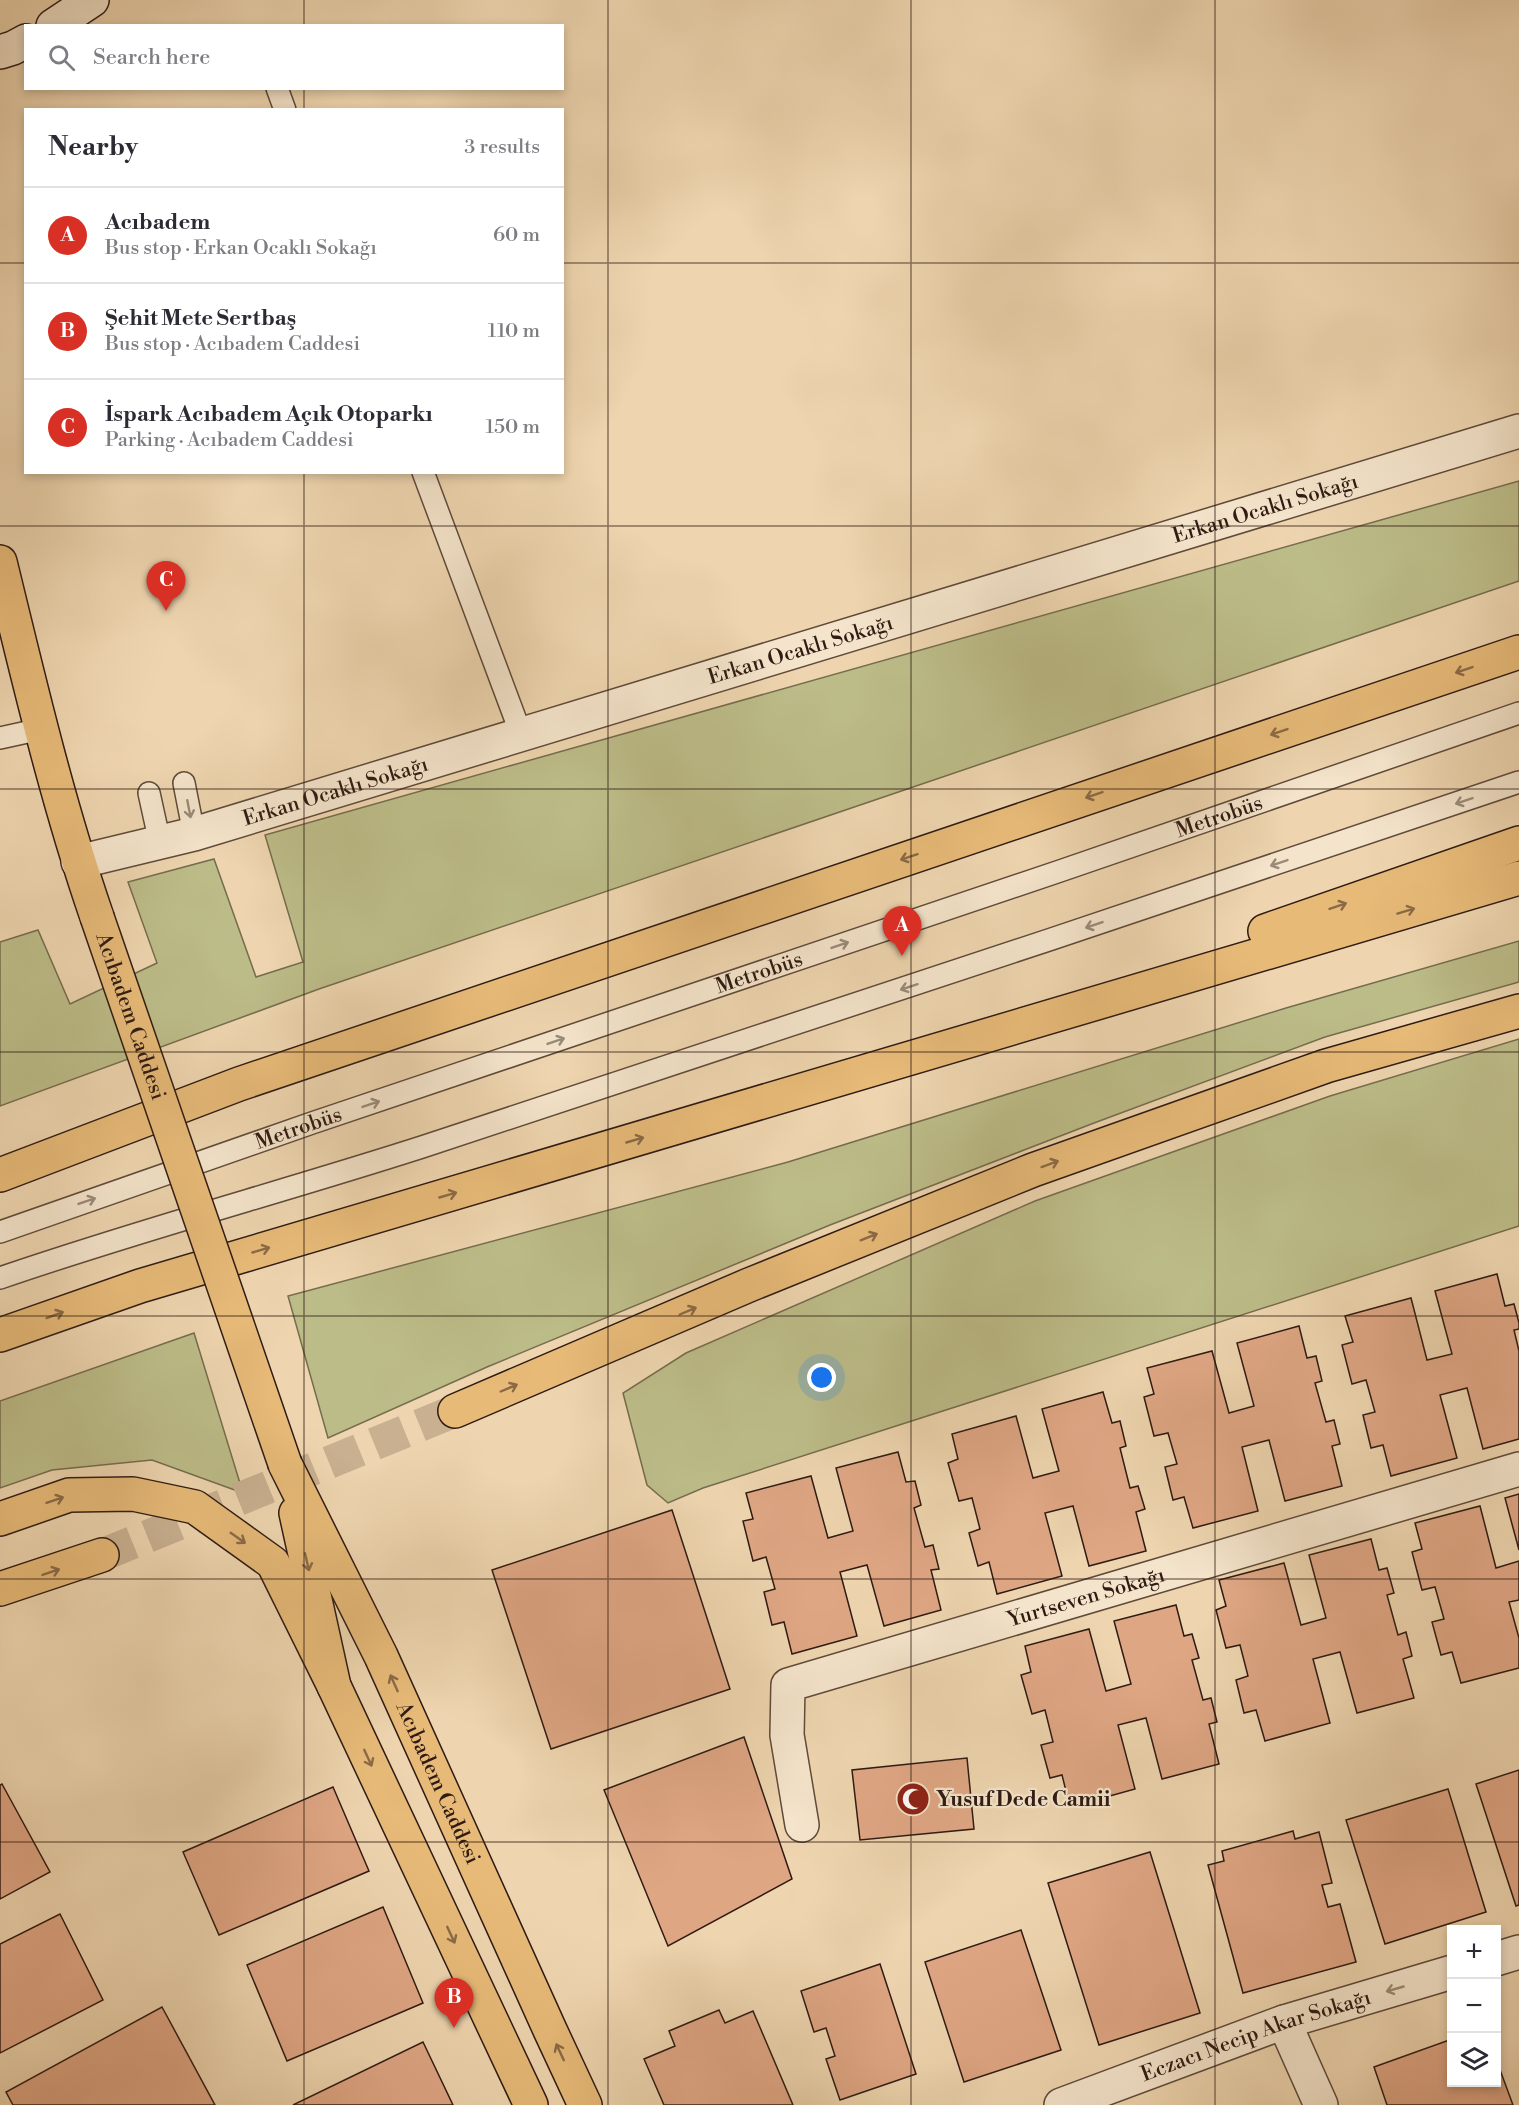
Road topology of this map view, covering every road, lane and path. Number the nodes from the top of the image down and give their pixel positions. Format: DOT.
graph roads {
  1 [pos="92,0"];
  2 [pos="56,24"];
  3 [pos="278,90"];
  4 [pos="284,108"];
  5 [pos="1519,431"];
  6 [pos="424,474"];
  7 [pos="0,562"];
  8 [pos="1519,651"];
  9 [pos="1519,713"];
  10 [pos="41,729"];
  11 [pos="521,734"];
  12 [pos="0,738"];
  13 [pos="1519,782"];
  14 [pos="184,783"];
  15 [pos="149,793"];
  16 [pos="194,834"];
  17 [pos="160,843"];
  18 [pos="1519,843"];
  19 [pos="78,862"];
  20 [pos="1519,878"];
  21 [pos="1519,1011"];
  22 [pos="806,1090"];
  23 [pos="0,1175"];
  24 [pos="0,1232"];
  25 [pos="0,1278"];
  26 [pos="0,1335"];
  27 [pos="455,1411"];
  28 [pos="285,1464"];
  29 [pos="1519,1469"];
  30 [pos="0,1519"];
  31 [pos="102,1555"];
  32 [pos="0,1589"];
  33 [pos="334,1686"];
  34 [pos="802,1825"];
  35 [pos="1519,1952"];
  36 [pos="1501,1958"];
  37 [pos="1447,1973"];
  38 [pos="1284,2022"];
  39 [pos="531,2105"];
  40 [pos="585,2105"];
  41 [pos="1062,2105"];
  42 [pos="1321,2105"];
  1 -- 2 [label="street"];
  3 -- 4 [label="lane"];
  5 -- 11 [label="street, Erkan Ocaklı Sokağı"];
  6 -- 11 [label="lane"];
  7 -- 10 [label="main road, Acıbadem Caddesi"];
  8 -- 23 [label="main road, one-way"];
  24 -- 9 [label="lane, Metrobüs, one-way"];
  10 -- 12 [label="lane"];
  10 -- 19 [label="main road, Acıbadem Caddesi"];
  11 -- 16 [label="street, Erkan Ocaklı Sokağı"];
  13 -- 25 [label="lane, one-way"];
  14 -- 16 [label="lane, one-way"];
  15 -- 17 [label="lane"];
  16 -- 17 [label="street, Erkan Ocaklı Sokağı"];
  17 -- 19 [label="street, Erkan Ocaklı Sokağı"];
  22 -- 18 [label="main road, one-way"];
  19 -- 28 [label="main road, Acıbadem Caddesi, bridge"];
  22 -- 20 [label="main road, one-way"];
  27 -- 21 [label="main road, one-way"];
  26 -- 22 [label="main road, one-way"];
  28 -- 33 [label="main road, Acıbadem Caddesi, one-way"];
  40 -- 28 [label="main road, Acıbadem Caddesi, one-way"];
  29 -- 34 [label="street, Yurtseven Sokağı"];
  30 -- 33 [label="main road, one-way"];
  32 -- 31 [label="main road, one-way"];
  33 -- 39 [label="main road, Acıbadem Caddesi, one-way"];
  35 -- 36 [label="street"];
  37 -- 38 [label="street, Eczacı Necip Akar Sokağı, one-way"];
  38 -- 41 [label="street, Eczacı Necip Akar Sokağı"];
  38 -- 42 [label="street"];
}
